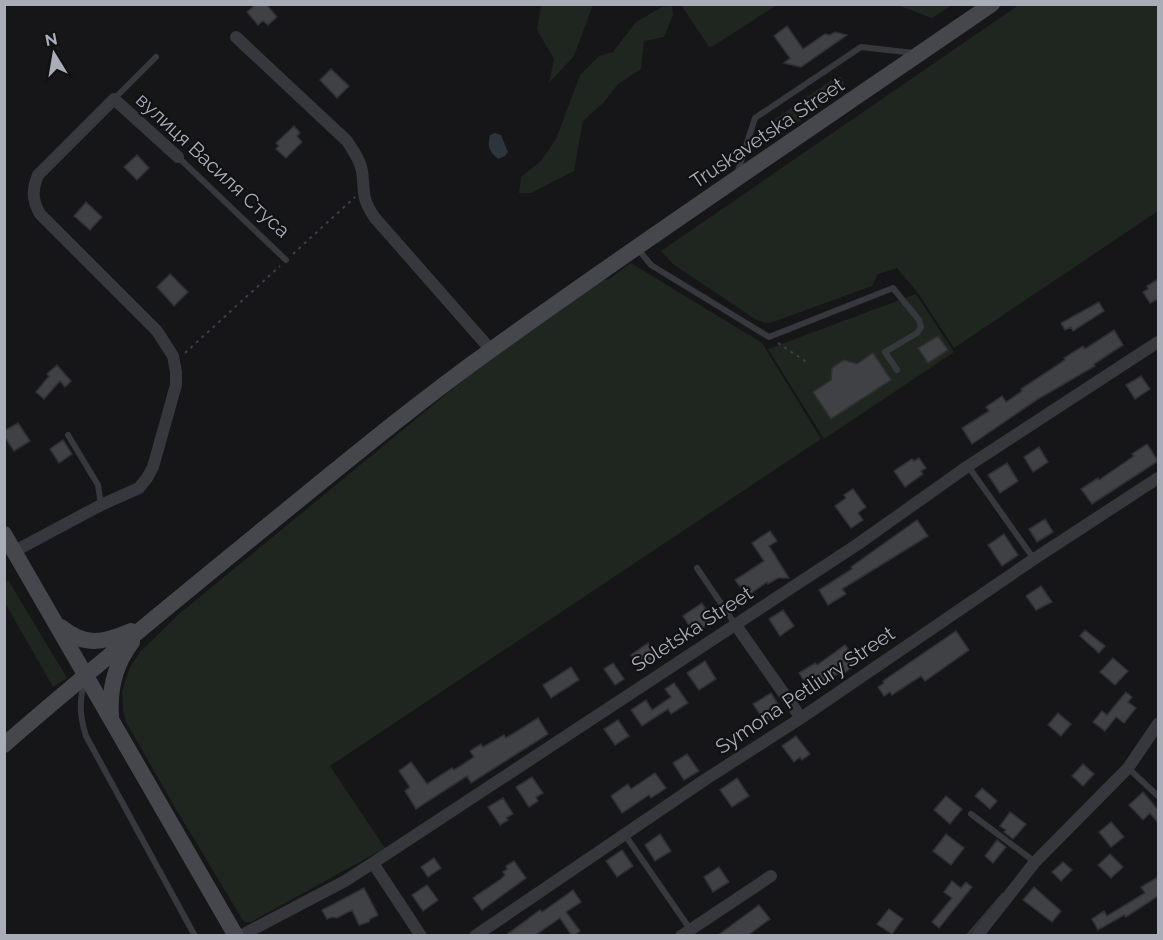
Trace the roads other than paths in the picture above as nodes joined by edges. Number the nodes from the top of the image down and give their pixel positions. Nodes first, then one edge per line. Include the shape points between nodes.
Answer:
1 (992, 4) edge
2 (236, 37) dead end
3 (921, 54) junction
4 (156, 57) dead end
5 (114, 99) junction
6 (178, 157) joint
7 (735, 180) junction
8 (637, 248) junction
9 (286, 260) road end
10 (1158, 342) edge
11 (491, 350) junction
12 (897, 370) dead end
13 (68, 435) dead end
14 (968, 466) junction
15 (1158, 478) edge
16 (101, 505) junction
17 (4, 534) edge
18 (14, 552) junction
19 (1034, 559) junction
20 (697, 568) dead end
21 (56, 623) junction
22 (735, 624) junction
23 (146, 625) junction
24 (86, 674) junction
25 (112, 718) junction
26 (801, 718) junction
27 (1158, 724) edge
28 (4, 745) edge
29 (1128, 768) junction
30 (1158, 796) edge
31 (971, 814) dead end
32 (625, 835) junction
33 (1035, 862) junction
34 (373, 863) junction
35 (771, 876) dead end
36 (685, 932) edge
37 (195, 936) edge
38 (238, 936) edge
39 (421, 936) edge
40 (475, 936) edge
41 (977, 936) edge

1 - 3 main road, Truskavetska Street
2 - 11 street via 347,141 362,170 363,193 375,218
3 - 7 main road, Truskavetska Street
3 - 7 lane via 861,47 755,118
4 - 5 lane
5 - 6 street, вулиця Василя Стуса
5 - 16 street via 38,175 33,186 40,214 157,331 175,363 174,395 153,467 139,488
6 - 9 lane, вулиця Василя Стуса
7 - 8 main road, Truskavetska Street
8 - 11 main road, Truskavetska Street
8 - 12 lane via 651,265 769,337 893,288 921,327 885,352
10 - 14 street, Soletska Street
11 - 23 main road, Truskavetska Street
13 - 16 lane via 98,485
14 - 19 lane
14 - 22 street, Soletska Street
15 - 19 street, Symona Petliury Street
16 - 18 street
17 - 18 main road
18 - 21 main road
19 - 26 street, Symona Petliury Street
20 - 22 lane
21 - 23 main road via 77,639 87,641 118,637
21 - 24 main road
22 - 26 street
22 - 34 street, Soletska Street
23 - 24 main road
23 - 25 main road via 125,650 114,675
24 - 25 main road
24 - 28 main road
24 - 37 lane via 80,700 86,736
25 - 38 main road
26 - 32 street, Symona Petliury Street
27 - 29 street
29 - 30 lane
29 - 33 street
31 - 33 lane
32 - 36 lane
32 - 40 street, Symona Petliury Street
33 - 41 street
34 - 38 street, Soletska Street
34 - 39 street
35 - 36 street

